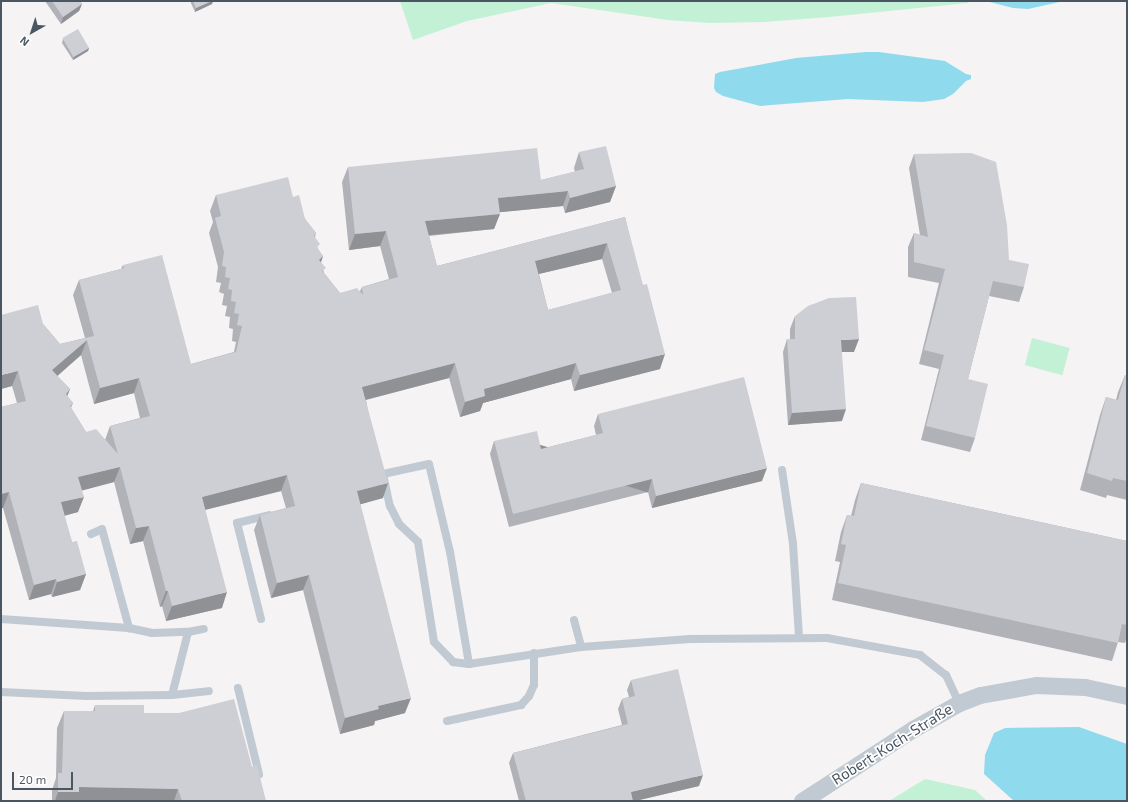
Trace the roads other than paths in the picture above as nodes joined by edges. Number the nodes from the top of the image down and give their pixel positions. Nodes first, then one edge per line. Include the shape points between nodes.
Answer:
1 (782, 470) dead end
2 (274, 513) edge
3 (91, 534) dead end
4 (1, 619) edge
5 (261, 619) dead end
6 (574, 620) dead end
7 (129, 628) junction
8 (204, 628) dead end
9 (188, 632) junction
10 (799, 638) junction
11 (581, 647) junction
12 (534, 653) junction
13 (469, 664) junction
14 (238, 688) dead end
15 (209, 691) dead end
16 (1, 692) edge
17 (172, 695) junction
18 (1127, 696) edge
19 (959, 703) junction
20 (447, 721) dead end
21 (262, 786) edge
22 (802, 801) edge

1 - 10 lane via 792,538
2 - 5 lane via 237,524
3 - 7 lane via 102,529
4 - 7 lane
6 - 11 lane
7 - 9 lane via 152,633
8 - 9 lane
9 - 17 lane
10 - 11 lane via 690,639
10 - 19 lane via 827,638 920,654 946,675
11 - 12 lane
12 - 13 lane
12 - 20 lane via 534,685 521,705
13 - 13 lane via 450,552 430,464 382,474 390,506 399,524 418,542 434,642 453,662
14 - 21 lane
15 - 17 lane
16 - 17 lane via 87,696
18 - 19 street, Robert-Koch-Straße via 1085,687 1036,685 986,694
19 - 22 street, Robert-Koch-Straße via 913,729

